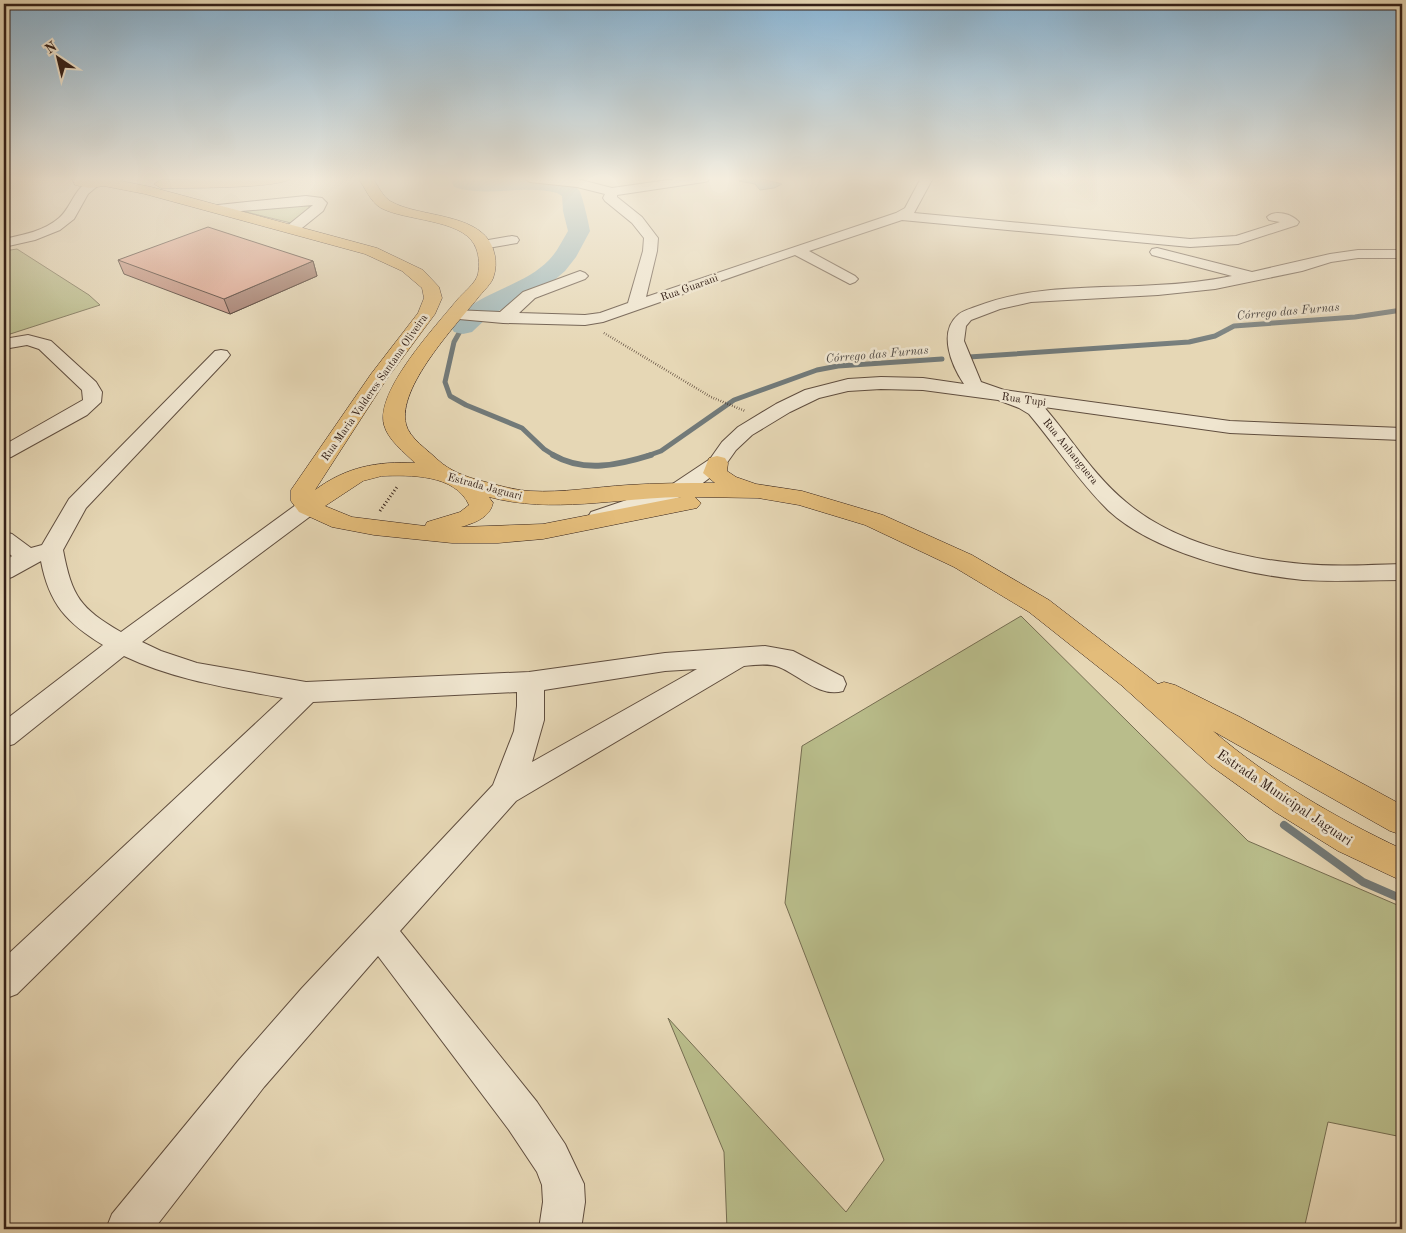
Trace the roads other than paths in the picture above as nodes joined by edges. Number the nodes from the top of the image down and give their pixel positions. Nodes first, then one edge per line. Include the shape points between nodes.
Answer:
1 (35, 236) edge
2 (315, 236) edge
3 (473, 236) edge
4 (649, 236) edge
5 (841, 236) edge
6 (1093, 236) edge
7 (1105, 236) edge
8 (1251, 236) edge
9 (512, 240) dead end
10 (4, 244) edge
11 (482, 245) junction
12 (796, 250) junction
13 (1402, 254) edge
14 (580, 276) dead end
15 (1250, 276) junction
16 (850, 279) dead end
17 (635, 307) junction
18 (460, 316) junction
19 (504, 318) junction
20 (4, 344) edge
21 (221, 355) dead end
22 (394, 358) junction
23 (420, 359) junction
24 (996, 395) junction
25 (1402, 434) edge
26 (4, 453) edge
27 (723, 455) junction
28 (437, 472) junction
29 (463, 483) junction
30 (679, 490) junction
31 (628, 492) junction
32 (764, 492) junction
33 (308, 507) junction
34 (566, 528) junction
35 (407, 532) junction
36 (4, 539) edge
37 (51, 550) junction
38 (28, 557) junction
39 (4, 572) edge
40 (1402, 572) edge
41 (122, 644) junction
42 (739, 656) junction
43 (1131, 677) junction
44 (529, 682) junction
45 (833, 684) dead end
46 (306, 692) junction
47 (4, 736) edge
48 (505, 792) junction
49 (1402, 821) edge
50 (1402, 866) edge
51 (378, 930) junction
52 (4, 982) edge
53 (127, 1229) edge
54 (560, 1229) edge

1 - 10 street
2 - 22 main road, Rua Maria Valderes Santana Oliveira via 371,251 404,266 430,284 432,302
3 - 11 main road
4 - 17 street via 650,251
5 - 12 street, Rua Guarani
6 - 15 street
7 - 8 street via 1190,243 1238,240
9 - 11 street
11 - 18 main road, Estrada Jaguari via 486,252 486,276
12 - 16 street
12 - 17 street, Rua Guarani
13 - 15 street, Rua Anhanguera via 1330,258
14 - 19 street via 529,295
15 - 24 street, Rua Anhanguera via 1215,284 1158,290 1031,297 976,311 958,325 955,341 974,386
17 - 19 street, Rua Guarani via 585,320
18 - 19 street, Rua Guarani
18 - 23 main road, Estrada Jaguari
20 - 26 street via 28,340 45,345 93,392 92,402 80,411
21 - 37 street via 77,504
22 - 23 main road
22 - 33 main road, Rua Maria Valderes Santana Oliveira via 303,490 303,501
23 - 28 main road, Estrada Jaguari via 396,400 395,425 407,445
24 - 25 street, Rua Tupi via 1230,427
24 - 27 street, Rua Tupi via 923,384 848,385 812,394 783,408 745,431
24 - 40 street, Rua Anhanguera via 1036,410 1118,507 1161,534 1220,555 1272,568
27 - 30 street, Rua Tupi
27 - 31 street via 675,477
27 - 32 main road via 715,473 728,482
28 - 29 main road, Estrada Jaguari
28 - 33 main road via 377,469 355,474
29 - 31 main road, Estrada Jaguari via 529,498
29 - 35 main road via 481,503 476,513 455,522
30 - 31 main road, Estrada Jaguari
30 - 32 main road, Estrada Jaguari
30 - 34 street
32 - 34 main road
32 - 43 main road, Estrada Municipal Jaguari via 802,498 874,520 963,562 1039,606
33 - 35 main road via 335,519
33 - 41 street
34 - 35 main road via 461,536
36 - 38 street
37 - 38 street
37 - 41 street via 62,592 73,610 88,624
38 - 39 street
41 - 46 street via 196,672
41 - 47 street
42 - 44 street via 665,662
42 - 45 street via 777,655
42 - 48 street
43 - 49 main road, Estrada Municipal Jaguari via 1229,725
43 - 50 main road, Estrada Municipal Jaguari via 1230,763 1350,842
44 - 46 street
44 - 48 street via 532,709 523,745
46 - 52 street
48 - 51 street
51 - 53 street via 251,1074
51 - 54 street via 523,1116 551,1158 563,1184

